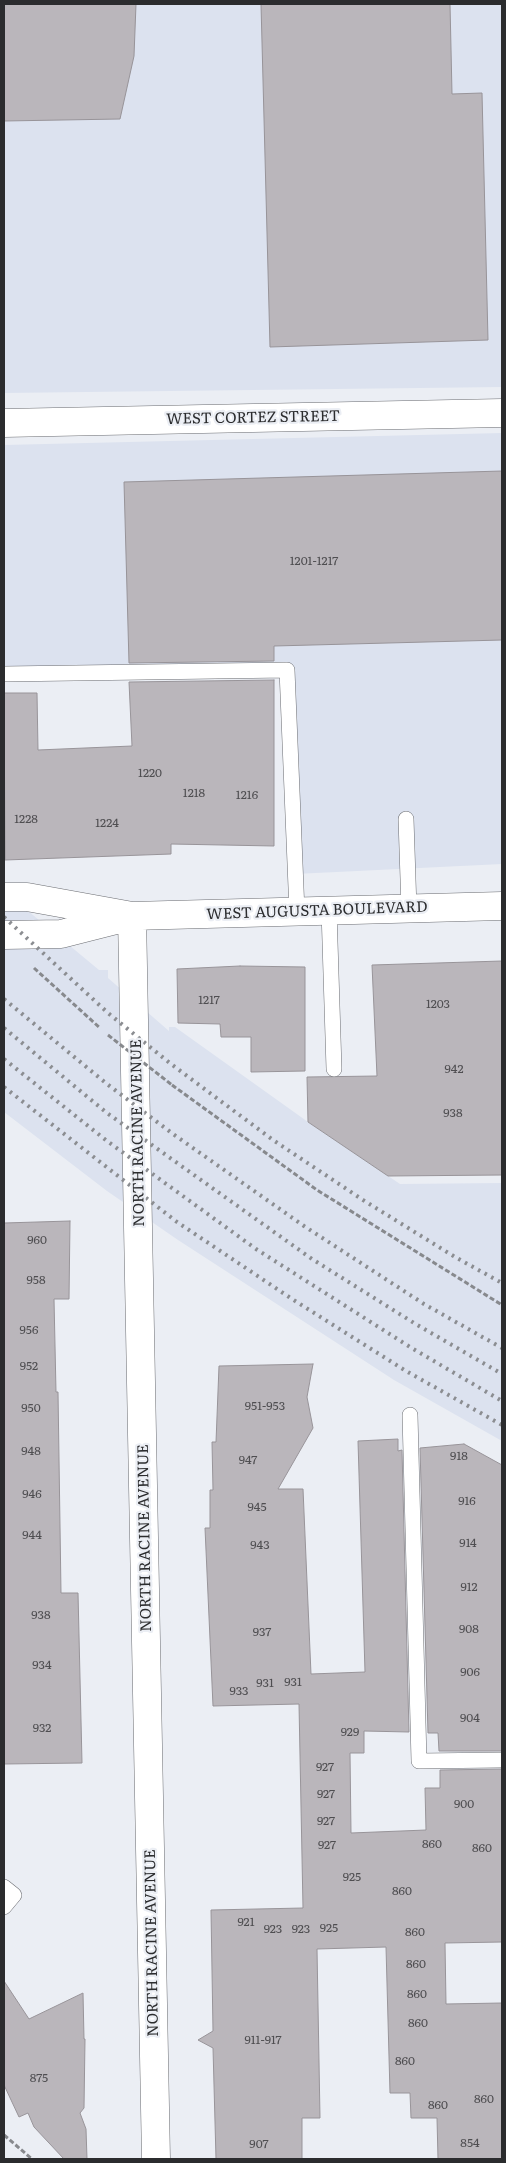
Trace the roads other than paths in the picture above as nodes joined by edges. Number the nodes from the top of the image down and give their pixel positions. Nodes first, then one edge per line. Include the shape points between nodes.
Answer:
1 (502, 413) edge
2 (4, 423) edge
3 (4, 674) edge
4 (406, 819) dead end
5 (4, 897) edge
6 (502, 906) edge
7 (409, 908) junction
8 (329, 910) junction
9 (297, 912) junction
10 (132, 916) junction
11 (4, 935) edge
12 (334, 1069) dead end
13 (410, 1415) dead end
14 (502, 1760) edge
15 (4, 1887) edge
16 (4, 1907) edge
17 (156, 2159) edge

1 - 2 street, WEST CORTEZ STREET
3 - 9 lane via 287,670
4 - 7 lane
5 - 10 street, WEST AUGUSTA BOULEVARD via 27,897
6 - 7 street, WEST AUGUSTA BOULEVARD
7 - 8 street, WEST AUGUSTA BOULEVARD
8 - 9 street, WEST AUGUSTA BOULEVARD
8 - 12 lane
9 - 10 street, WEST AUGUSTA BOULEVARD
10 - 11 street, WEST AUGUSTA BOULEVARD via 61,934
10 - 17 street, NORTH RACINE AVENUE
13 - 14 lane via 419,1761
15 - 16 lane via 14,1895

